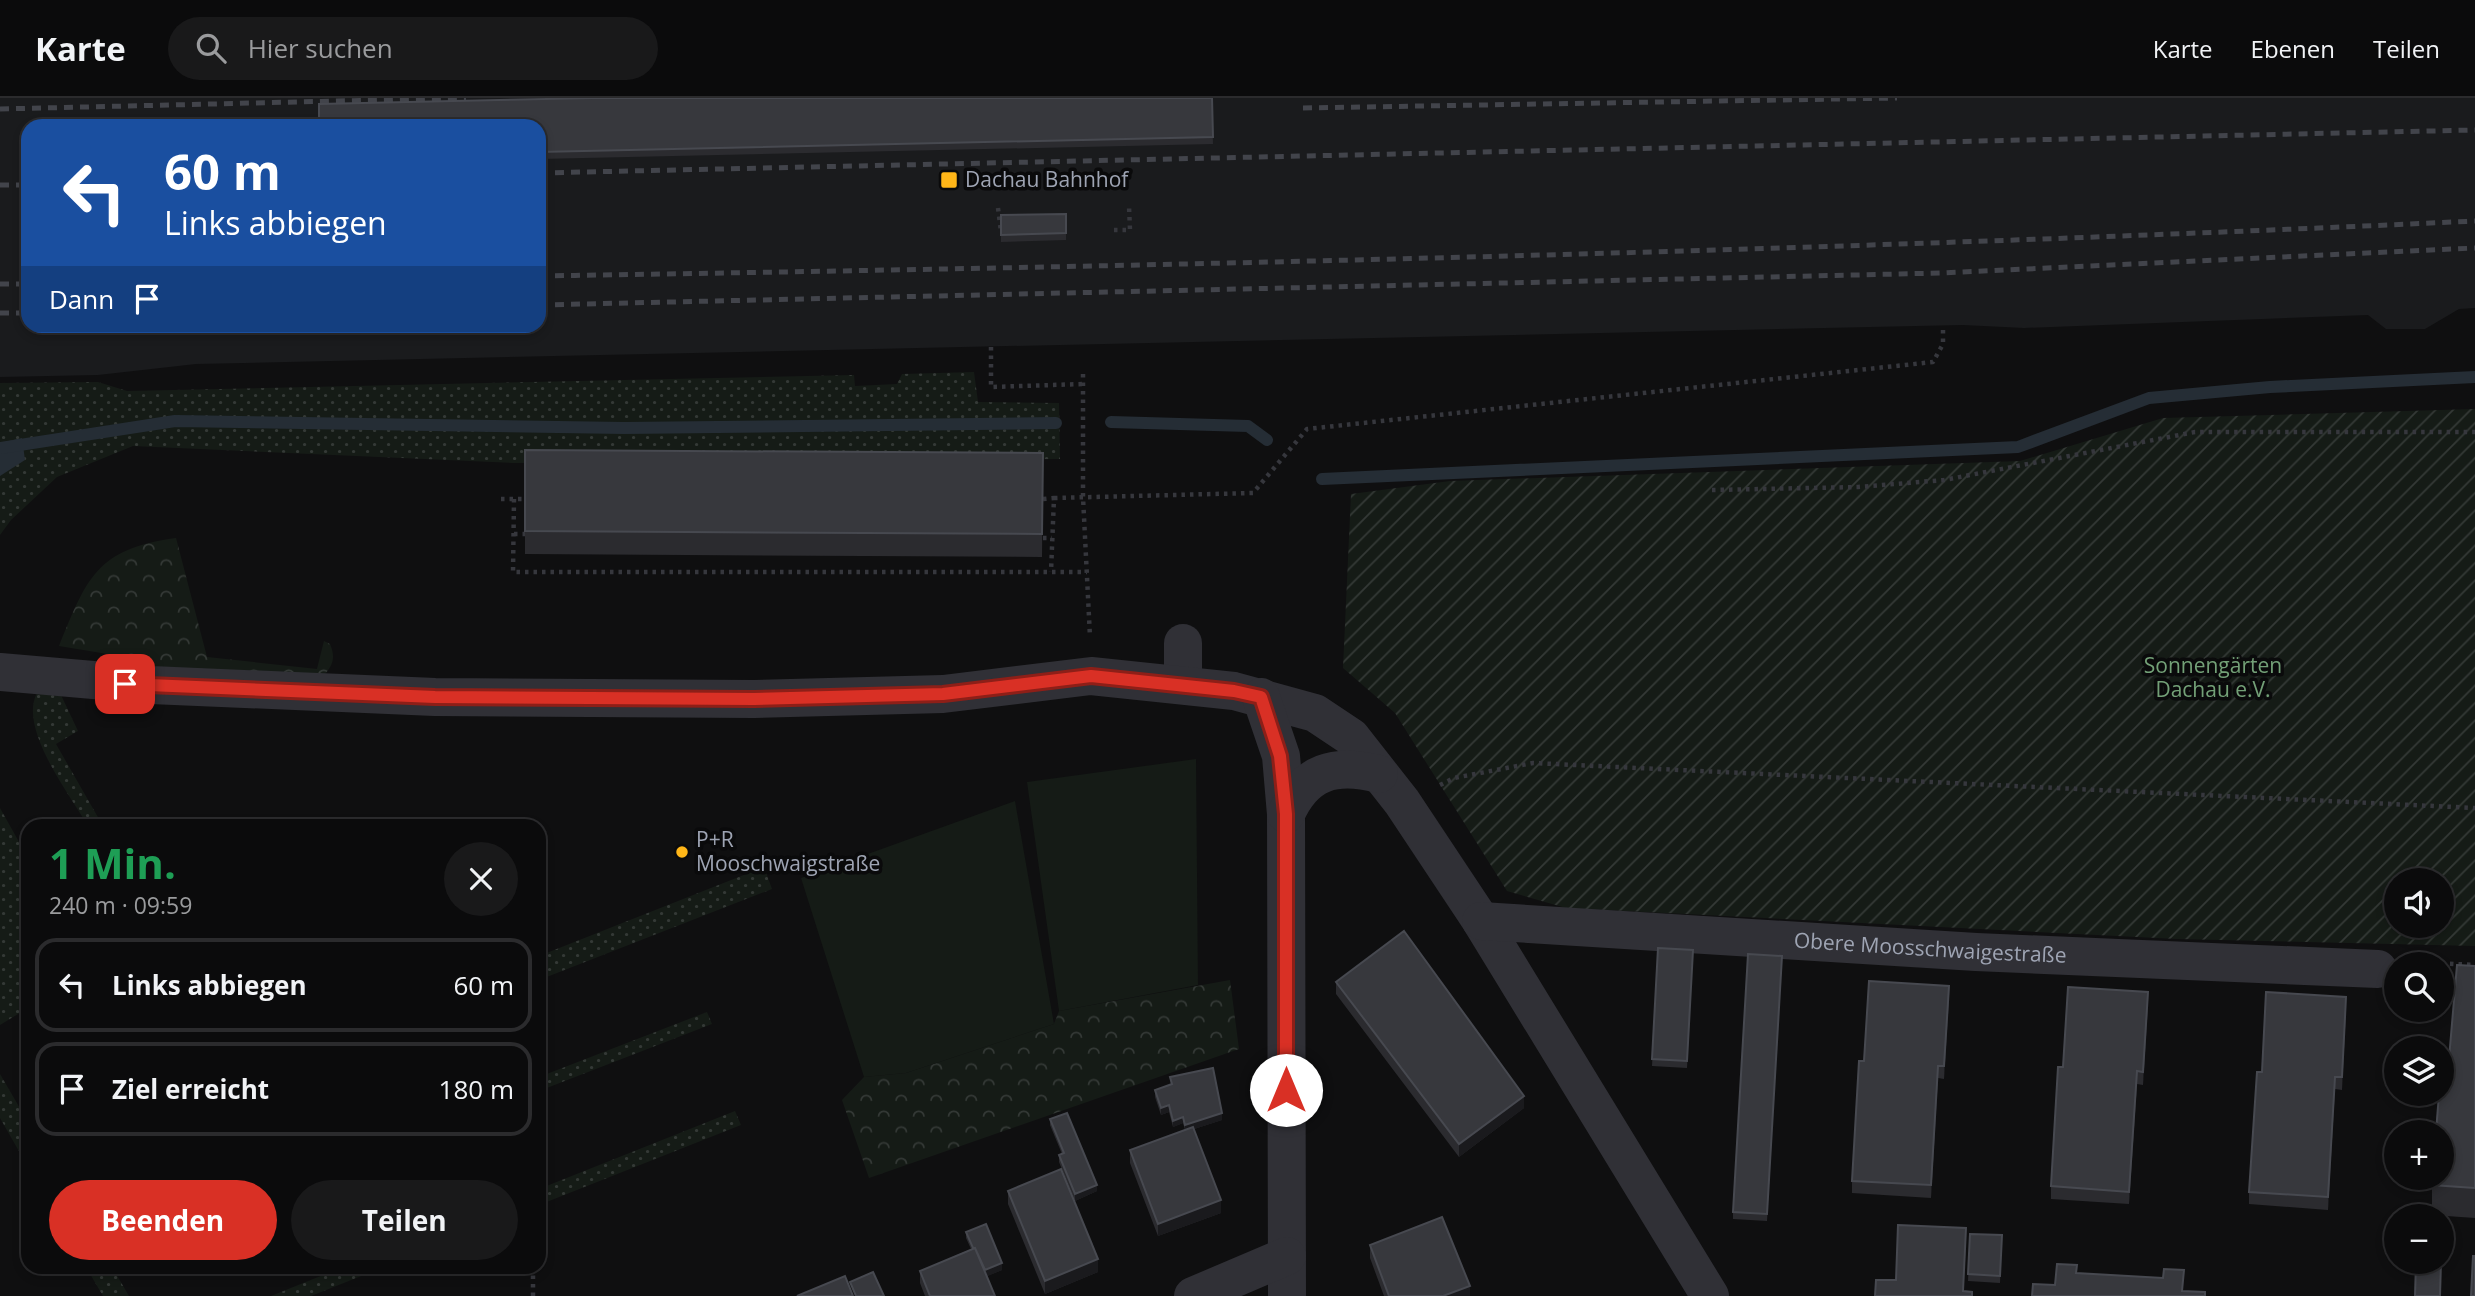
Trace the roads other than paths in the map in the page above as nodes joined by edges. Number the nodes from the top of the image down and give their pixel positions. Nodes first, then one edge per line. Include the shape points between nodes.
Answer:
1 (1183, 643) dead end
2 (0, 672) edge
3 (1183, 685) junction
4 (1261, 697) junction
5 (1379, 774) junction
6 (1286, 814) junction
7 (1481, 921) junction
8 (2384, 967) edge
9 (1287, 1255) junction
10 (1193, 1296) edge
11 (1287, 1296) edge
12 (1710, 1296) edge

1 - 3 street
2 - 3 street via 152,685 435,697 727,699 943,694 1091,676
3 - 4 street
4 - 5 street via 1315,713 1351,737
4 - 6 street via 1280,756
5 - 6 street via 1357,768 1332,770 1311,779 1297,791
5 - 7 street
6 - 9 street
7 - 8 street, Obere Moosschwaigestraße via 1976,952
7 - 12 street
9 - 10 street
9 - 11 street

